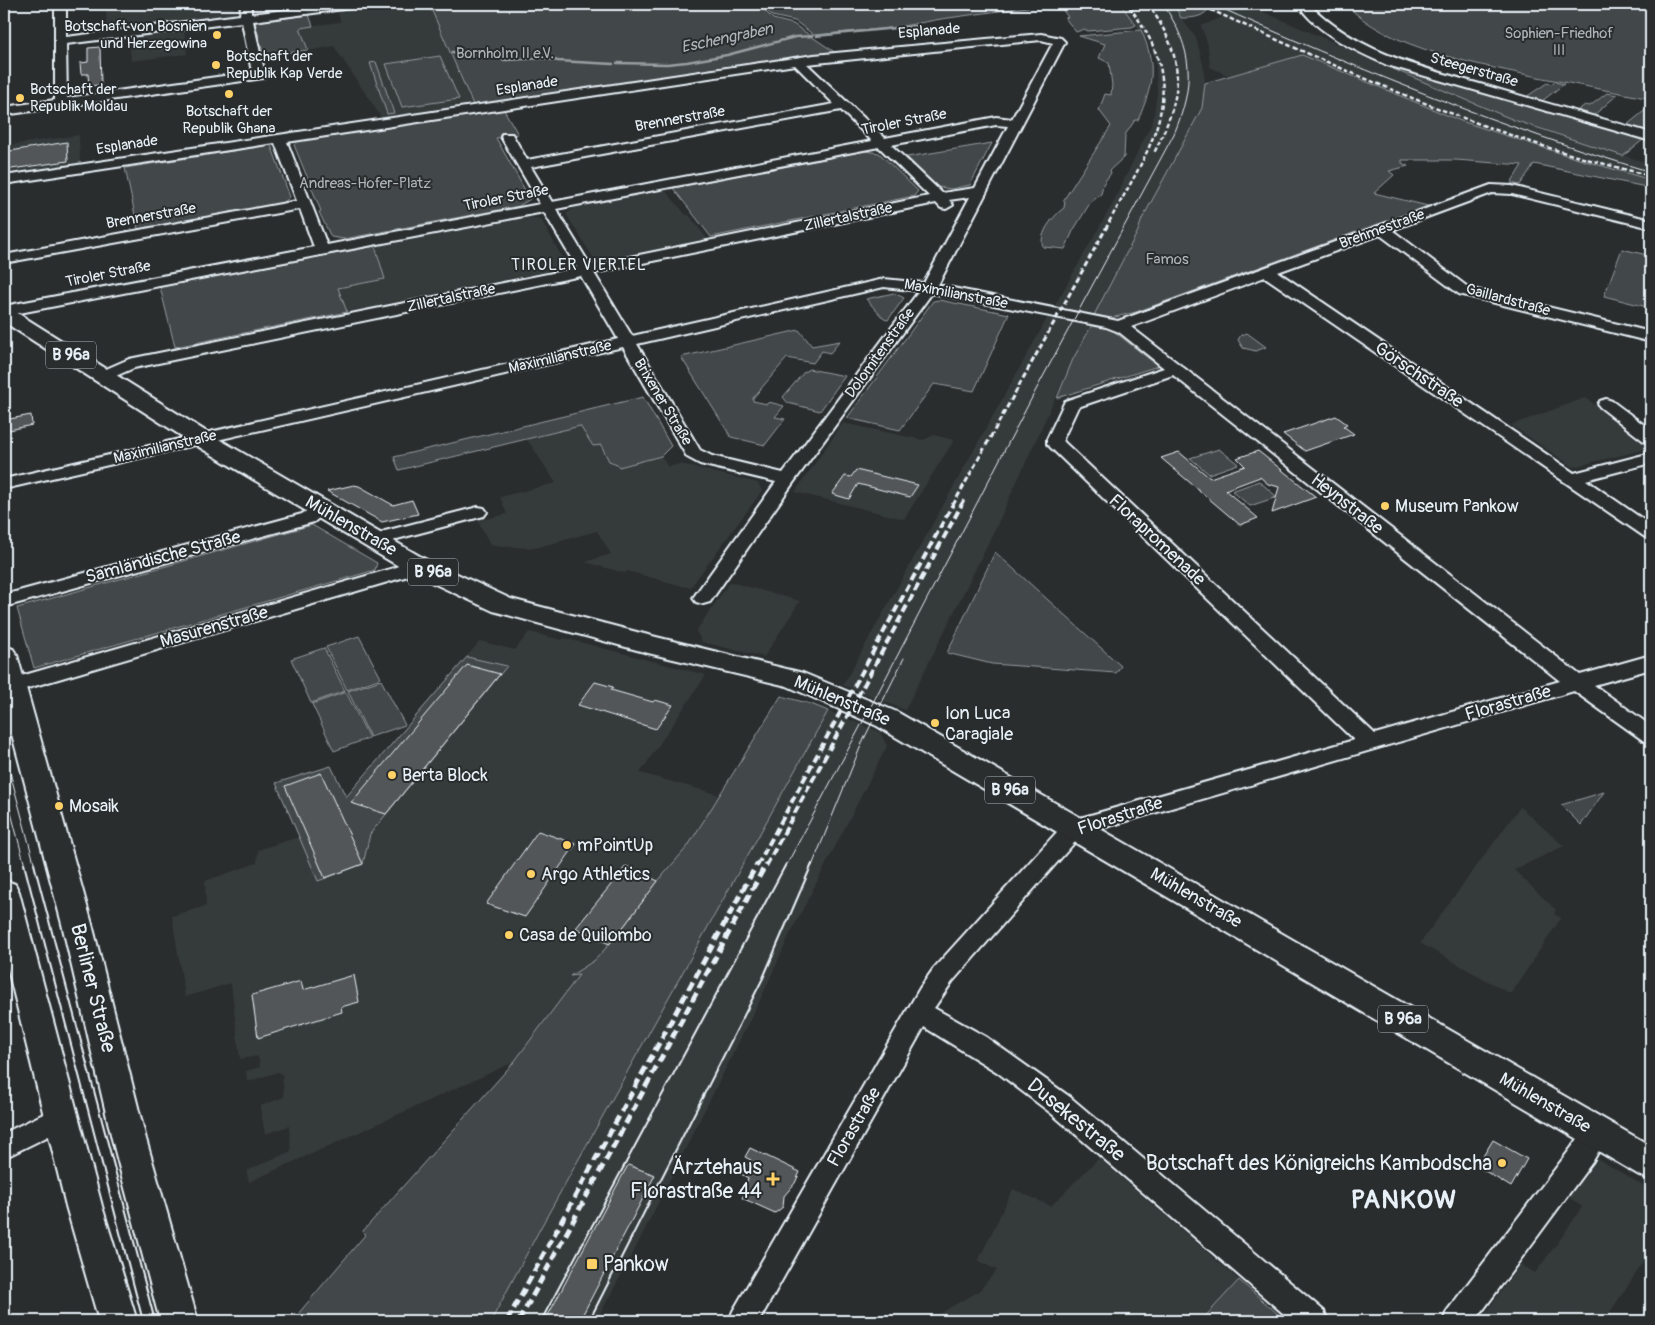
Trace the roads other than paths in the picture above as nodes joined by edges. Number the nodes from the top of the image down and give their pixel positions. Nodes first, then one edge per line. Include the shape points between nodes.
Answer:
1 (60, 4) edge
2 (246, 4) edge
3 (359, 4) edge
4 (1303, 4) edge
5 (347, 5) edge
6 (246, 18) junction
7 (1057, 40) joint
8 (61, 41) junction
9 (798, 62) junction
10 (61, 102) junction
11 (842, 106) junction
12 (4, 110) edge
13 (1015, 123) junction
14 (507, 137) dead end
15 (1651, 137) edge
16 (280, 139) junction
17 (880, 143) junction
18 (524, 164) junction
19 (4, 180) edge
20 (978, 192) junction
21 (938, 198) junction
22 (305, 204) junction
23 (548, 206) junction
24 (964, 220) junction
25 (1651, 224) edge
26 (1381, 229) junction
27 (322, 250) junction
28 (4, 259) edge
29 (585, 270) junction
30 (1266, 272) junction
31 (928, 288) junction
32 (4, 312) edge
33 (1118, 326) junction
34 (1651, 337) edge
35 (627, 342) junction
36 (1176, 369) junction
37 (103, 376) junction
38 (1606, 404) dead end
39 (1651, 438) edge
40 (202, 439) junction
41 (1649, 459) edge
42 (787, 479) junction
43 (1571, 479) junction
44 (4, 484) edge
45 (321, 510) junction
46 (478, 512) dead end
47 (1651, 533) edge
48 (378, 542) junction
49 (414, 564) junction
50 (703, 598) dead end
51 (4, 601) edge
52 (4, 655) edge
53 (1651, 662) edge
54 (1576, 683) junction
55 (11, 686) junction
56 (13, 728) edge
57 (1651, 736) edge
58 (1370, 742) junction
59 (1074, 828) junction
60 (4, 892) edge
61 (918, 1012) junction
62 (62, 1117) junction
63 (1596, 1132) junction
64 (4, 1146) edge
65 (1651, 1164) edge
66 (118, 1321) edge
67 (179, 1321) edge
68 (743, 1321) edge
69 (1314, 1321) edge
70 (1457, 1321) edge

1 - 8 street
2 - 6 street
3 - 5 street
4 - 15 street, Steegerstraße via 1333,31 1391,62
5 - 6 street
6 - 8 street
6 - 10 street via 258,75
7 - 9 street, Esplanade via 1040,36
7 - 13 street, Dolomitenstraße via 1059,42
8 - 10 street
9 - 11 street
9 - 16 street, Esplanade
10 - 12 street
11 - 17 street
11 - 18 street, Brennerstraße
13 - 17 street, Tiroler Straße via 996,121
13 - 20 street, Dolomitenstraße
14 - 18 street, Brixener Straße
16 - 19 street, Esplanade
16 - 22 street
17 - 21 street
17 - 23 street, Tiroler Straße
18 - 23 street, Brixener Straße
20 - 21 street, Zillertalstraße
20 - 24 street, Dolomitenstraße
21 - 24 street
21 - 29 street, Zillertalstraße
22 - 27 street
22 - 28 street, Brennerstraße
23 - 27 street, Tiroler Straße
23 - 29 street, Brixener Straße
24 - 31 street, Dolomitenstraße
25 - 26 street, Brehmestraße via 1497,188
26 - 30 street, Brehmestraße
26 - 34 street, Gaillardstraße via 1464,291
27 - 32 street, Tiroler Straße
29 - 35 street, Brixener Straße
29 - 37 street, Zillertalstraße via 129,364
30 - 33 street, Brehmestraße
30 - 43 street, Görschstraße
31 - 33 street, Maximilianstraße
31 - 35 street, Maximilianstraße via 884,284
31 - 42 street, Dolomitenstraße
32 - 37 main road, Mühlenstraße / B 96a
33 - 36 street, Heynstraße
35 - 40 street, Maximilianstraße
35 - 42 street, Brixener Straße via 693,453 706,460
36 - 54 street, Heynstraße
36 - 58 street, Florapromenade via 1071,404 1056,444
37 - 40 main road, Mühlenstraße / B 96a
38 - 39 street
40 - 44 street, Maximilianstraße
40 - 45 main road, Mühlenstraße / B 96a
41 - 43 street
42 - 50 street, Dolomitenstraße
43 - 47 street, Görschstraße
45 - 48 main road, Mühlenstraße / B 96a
45 - 51 street, Samländische Straße via 308,518
46 - 48 street via 391,535
48 - 49 main road, Mühlenstraße / B 96a
49 - 55 street, Masurenstraße via 400,572
49 - 59 main road, Mühlenstraße / B 96a via 516,610 794,679 887,719
52 - 55 main road, Berliner Straße
53 - 54 street, Florastraße
54 - 57 street, Heynstraße
54 - 58 street, Florastraße
55 - 56 main road, Berliner Straße
56 - 67 main road, Berliner Straße via 77,924 129,1139
58 - 59 street, Florastraße
59 - 61 street, Florastraße via 943,975
59 - 63 main road, Mühlenstraße / B 96a
60 - 62 main road
61 - 68 street, Florastraße
61 - 69 street, Dusekestraße via 957,1033 1046,1095
62 - 64 street
62 - 66 main road
63 - 65 main road, Mühlenstraße / B 96a
63 - 70 street

